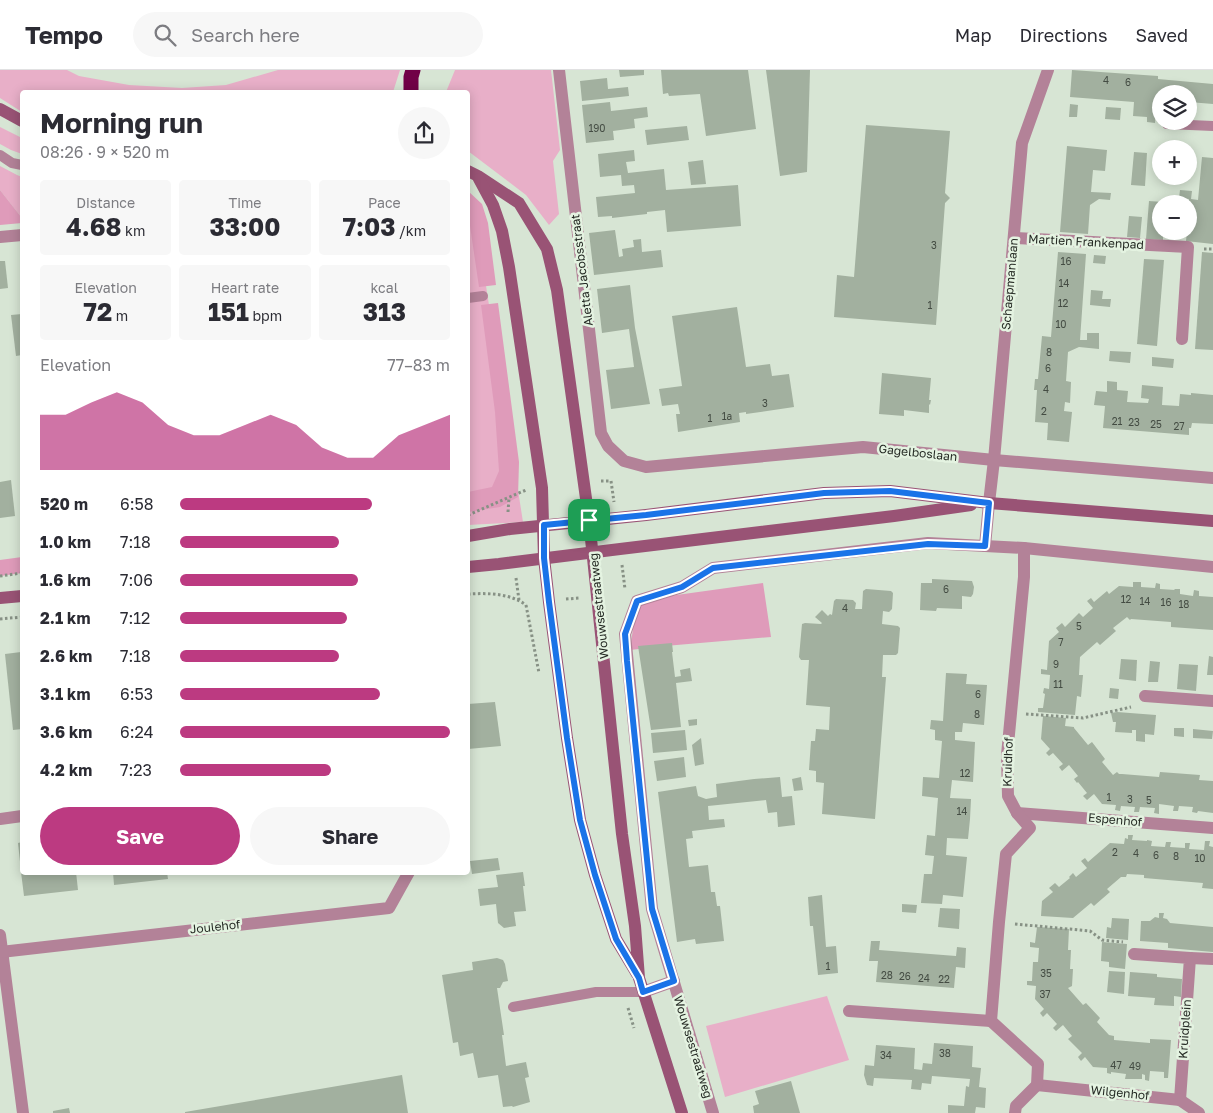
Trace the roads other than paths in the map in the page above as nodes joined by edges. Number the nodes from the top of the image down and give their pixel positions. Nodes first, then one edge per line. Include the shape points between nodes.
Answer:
1 (413, 70) edge
2 (559, 70) edge
3 (1048, 70) edge
4 (411, 90) edge
5 (0, 109) edge
6 (20, 120) edge
7 (1197, 125) edge
8 (1213, 126) edge
9 (0, 155) edge
10 (20, 165) edge
11 (473, 174) edge
12 (20, 235) edge
13 (0, 237) edge
14 (1014, 238) junction
15 (483, 296) dead end
16 (470, 298) edge
17 (1182, 339) dead end
18 (994, 460) junction
19 (624, 461) joint
20 (1213, 478) edge
21 (989, 503) junction
22 (589, 520) junction
23 (1213, 521) edge
24 (544, 525) junction
25 (470, 536) edge
26 (985, 546) junction
27 (1024, 548) junction
28 (593, 552) junction
29 (544, 558) junction
30 (470, 567) edge
31 (1213, 567) edge
32 (20, 596) edge
33 (0, 598) edge
34 (1145, 696) road end
35 (1213, 701) edge
36 (1018, 813) junction
37 (20, 816) edge
38 (0, 819) edge
39 (1213, 828) edge
40 (407, 875) edge
41 (0, 935) edge
42 (2, 952) junction
43 (1134, 954) road end
44 (1190, 958) junction
45 (1213, 959) edge
46 (639, 978) junction
47 (674, 981) junction
48 (643, 992) junction
49 (514, 1007) dead end
50 (849, 1010) dead end
51 (991, 1021) junction
52 (1038, 1085) junction
53 (1180, 1100) junction
54 (23, 1113) edge
55 (682, 1113) edge
56 (713, 1113) edge
57 (1015, 1113) edge
58 (1199, 1113) edge

1 - 4 highway
2 - 19 street, Aletta Jacobsstraat via 601,433 608,446
3 - 14 street, Schaepmanlaan via 1022,143
5 - 6 main road
7 - 8 lane
9 - 10 lane
11 - 22 main road, Wouwsestraatweg via 519,203 546,249 556,290
11 - 24 main road, Wouwsestraatweg via 493,205 502,231 542,488
12 - 13 street
14 - 17 street, Martien Frankenpad via 1188,247
14 - 18 street, Schaepmanlaan
15 - 16 lane
18 - 19 street, Gagelboslaan via 863,447 646,467
18 - 20 street, Gagelboslaan
18 - 21 street, Schaepmanlaan
21 - 22 main road via 890,491 824,493
21 - 23 main road
21 - 26 street
21 - 28 main road
22 - 24 main road
22 - 28 main road, Wouwsestraatweg
24 - 25 main road
24 - 29 main road, Wouwsestraatweg
26 - 27 street
26 - 47 street, Wouwsestraatweg via 928,544 713,568 682,587 637,601 625,634 627,661 652,909
27 - 31 street
27 - 36 street, Kruidhof via 1007,755 1008,796
28 - 29 main road
28 - 46 main road, Wouwsestraatweg
29 - 30 main road
29 - 46 main road, Wouwsestraatweg via 580,820 616,939
32 - 33 main road
34 - 35 street
36 - 39 street, Espenhof
36 - 51 street, Kruidhof via 1030,828 1006,854
37 - 38 street
40 - 42 street, Joulehof via 389,908
41 - 42 street
42 - 54 street
43 - 44 street
44 - 45 street
44 - 53 street, Kruidplein
46 - 48 main road, Wouwsestraatweg
47 - 48 street, Wouwsestraatweg
47 - 56 street, Wouwsestraatweg
48 - 49 lane via 596,992
48 - 55 main road, Wouwsestraatweg
50 - 51 street
51 - 52 street via 1038,1064
52 - 53 street, Wilgenhof
52 - 57 street via 1016,1106
53 - 58 street, Wilgenhof

